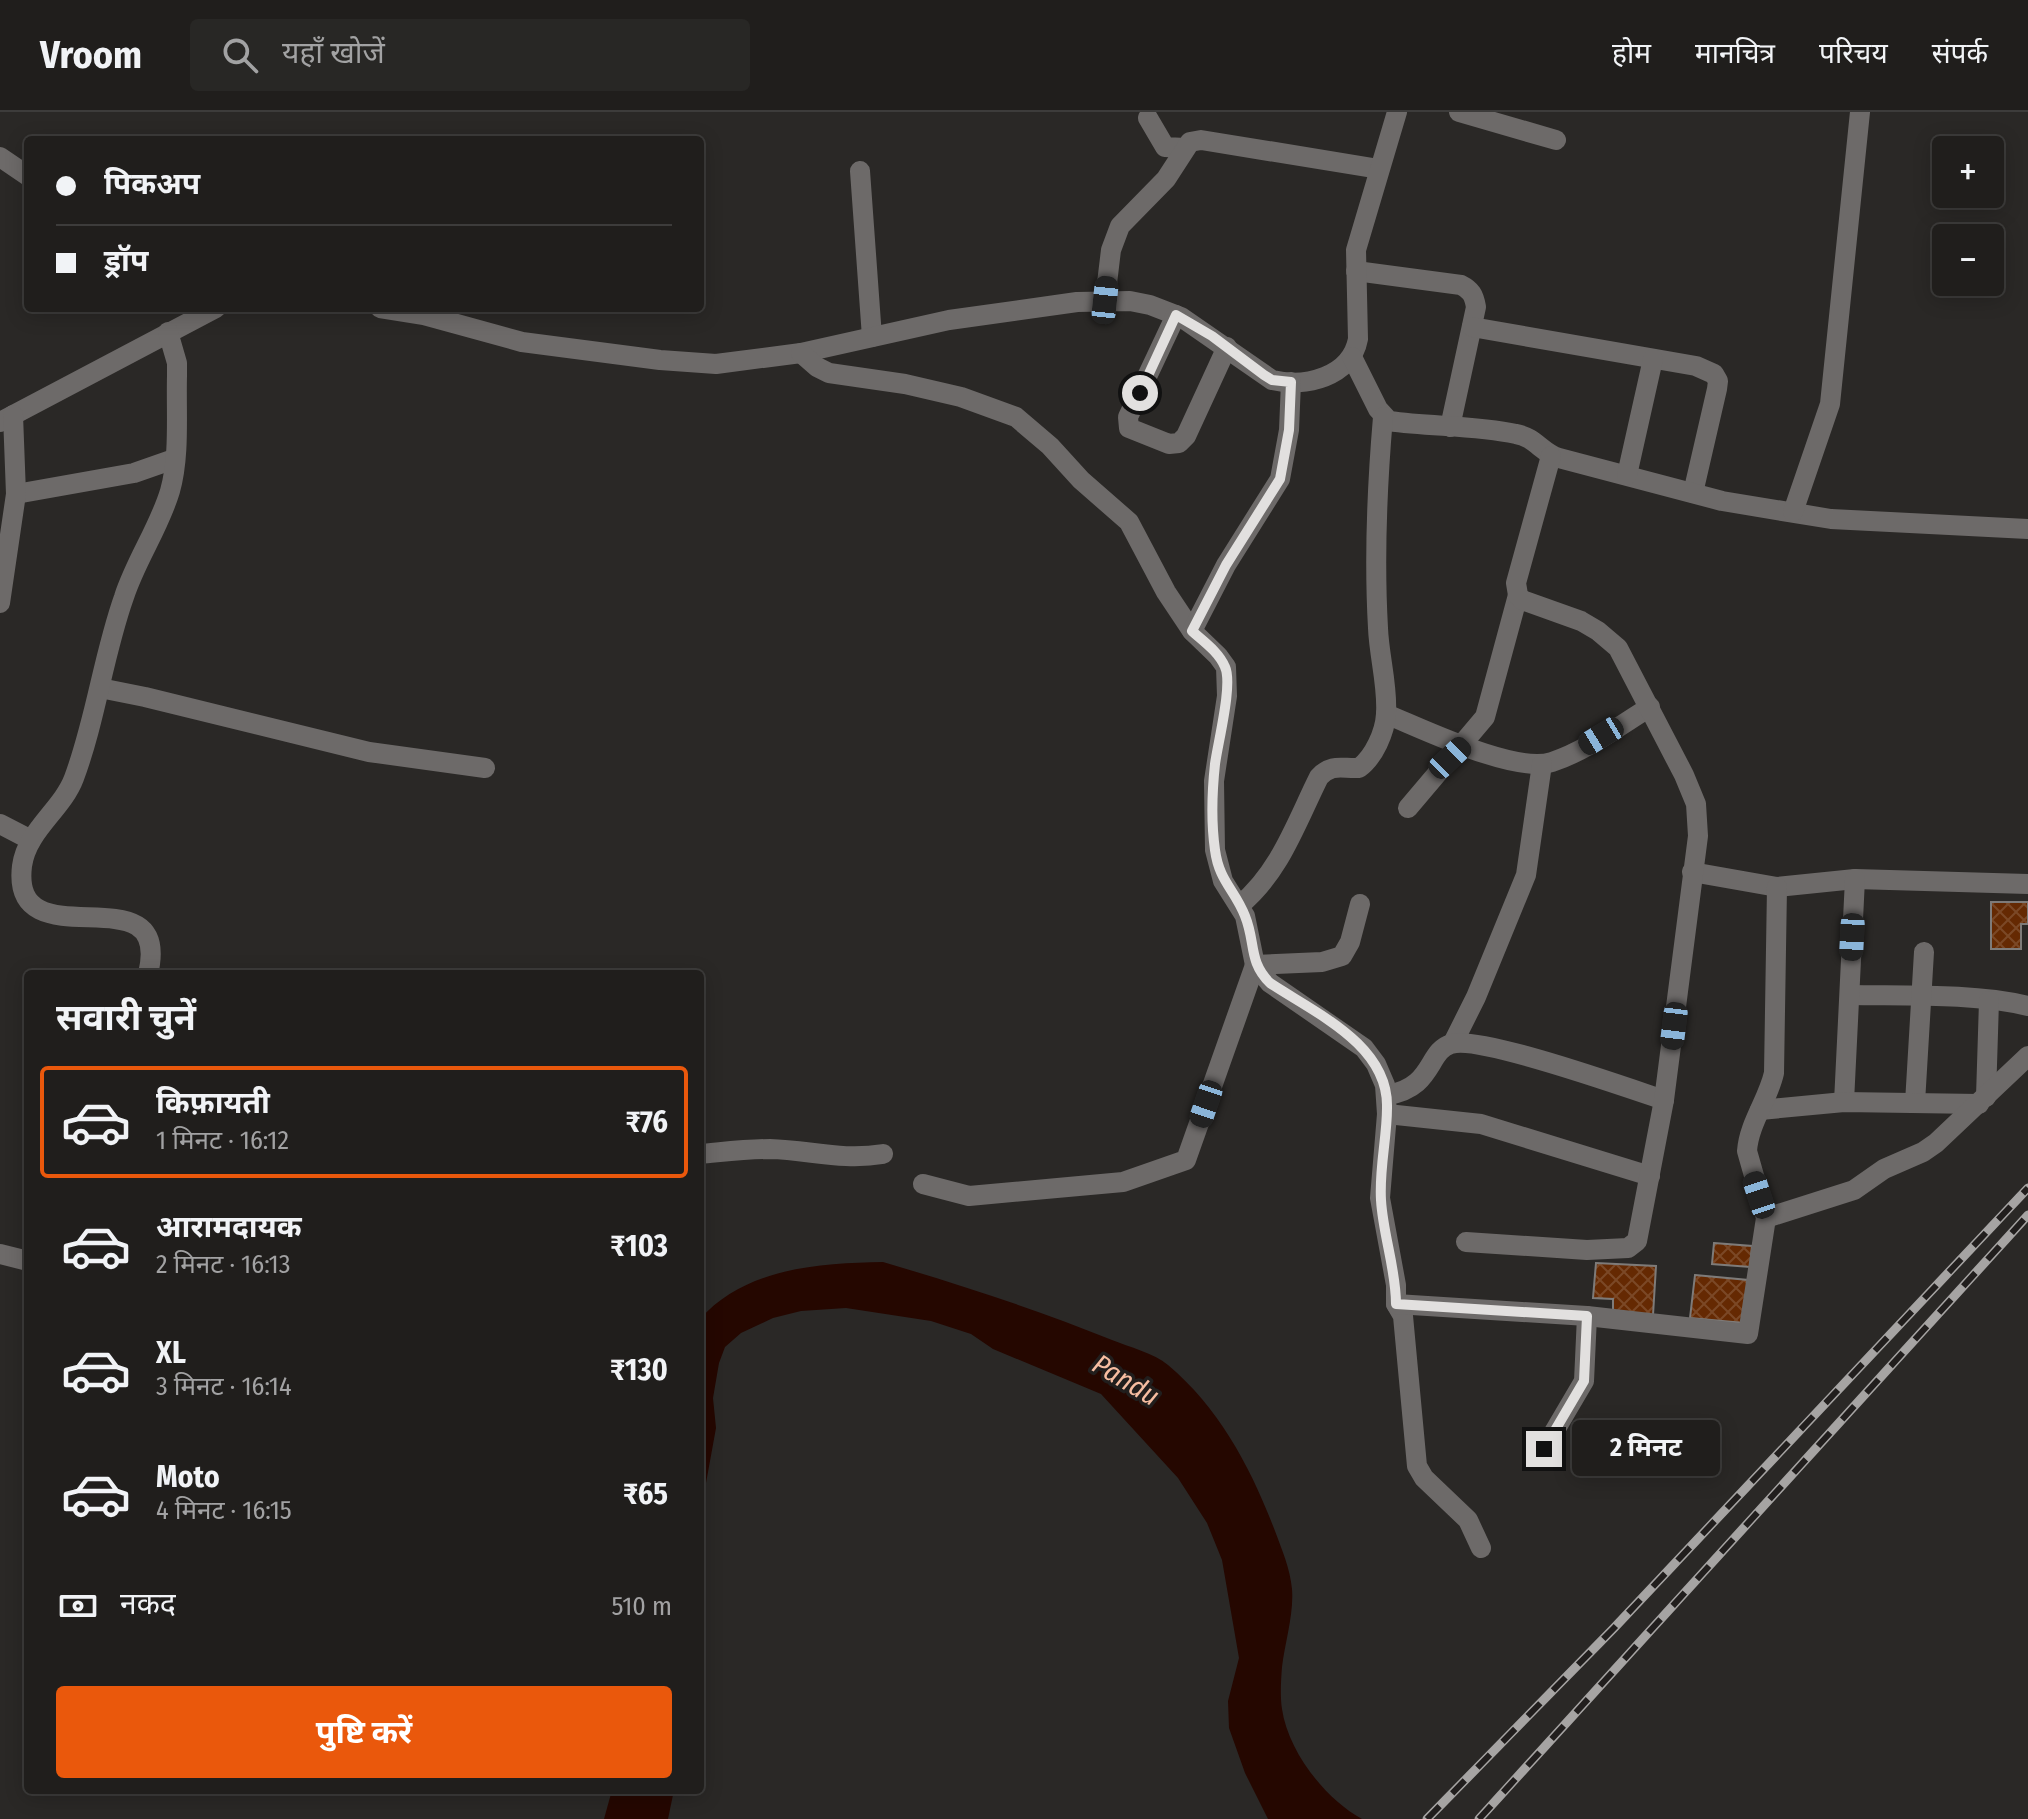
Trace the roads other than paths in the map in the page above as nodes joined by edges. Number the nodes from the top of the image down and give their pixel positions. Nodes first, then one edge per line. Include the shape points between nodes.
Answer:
1 (1397, 112) edge
2 (1459, 112) edge
3 (1860, 112) edge
4 (1148, 118) dead end
5 (1556, 140) dead end
6 (1185, 148) junction
7 (0, 157) edge
8 (1379, 169) junction
9 (860, 171) dead end
10 (24, 173) edge
11 (1356, 271) junction
12 (1105, 300) junction
13 (208, 312) edge
14 (401, 312) edge
15 (1176, 315) junction
16 (1472, 327) junction
17 (168, 332) junction
18 (872, 337) junction
19 (1227, 347) junction
20 (801, 353) junction
21 (1352, 357) junction
22 (1653, 359) junction
23 (1291, 382) junction
24 (1383, 417) junction
25 (6, 419) edge
26 (1450, 427) junction
27 (1551, 456) junction
28 (174, 459) junction
29 (1627, 475) junction
30 (1693, 493) junction
31 (16, 494) junction
32 (1793, 512) junction
33 (2028, 529) edge
34 (1518, 595) junction
35 (0, 603) edge
36 (1192, 631) junction
37 (100, 688) junction
38 (1650, 707) junction
39 (1386, 714) junction
40 (1463, 745) junction
41 (1542, 764) junction
42 (485, 768) dead end
43 (1408, 808) dead end
44 (0, 824) edge
45 (31, 840) junction
46 (1692, 872) junction
47 (1855, 879) junction
48 (2028, 884) edge
49 (1777, 887) junction
50 (1360, 904) dead end
51 (1240, 905) junction
52 (1924, 952) dead end
53 (1255, 965) junction
54 (148, 970) edge
55 (1850, 995) junction
56 (1922, 997) junction
57 (1989, 1001) junction
58 (2028, 1006) edge
59 (1453, 1043) junction
60 (2028, 1056) edge
61 (1664, 1100) junction
62 (1982, 1100) junction
63 (1844, 1102) junction
64 (1915, 1103) junction
65 (1387, 1104) junction
66 (1760, 1110) junction
67 (704, 1154) edge
68 (883, 1154) dead end
69 (1650, 1176) junction
70 (923, 1184) dead end
71 (1766, 1218) junction
72 (1466, 1242) dead end
73 (0, 1254) edge
74 (24, 1260) edge
75 (1396, 1304) junction
76 (1587, 1316) junction
77 (1544, 1449) dead end
78 (1481, 1548) dead end

1 - 8 street
2 - 5 street
3 - 32 street via 1830,404
4 - 6 street via 1165,147
6 - 8 street via 1201,140
6 - 12 street via 1166,179 1120,226 1111,250
7 - 10 street
8 - 11 street via 1359,236
9 - 18 street
11 - 16 street via 1461,285 1474,297
11 - 21 street via 1358,339
12 - 15 street via 1150,305
12 - 18 street via 962,318
13 - 17 street
14 - 20 street via 522,342 660,360 716,364
15 - 19 street
15 - 19 street via 1128,417 1129,428 1179,443
16 - 22 street
16 - 26 street
17 - 25 street
17 - 28 street via 177,363
18 - 20 street
19 - 23 street via 1272,380
20 - 36 street via 829,373 961,397 1029,426 1129,522
21 - 23 street via 1325,377
21 - 24 street
22 - 29 street
22 - 30 street via 1708,370 1718,381
23 - 36 street via 1280,479
24 - 26 street
24 - 39 street via 1377,626
25 - 31 street
26 - 27 street via 1515,433 1535,441
27 - 29 street
27 - 34 street via 1516,583
28 - 31 street via 134,473
28 - 37 street via 171,489 123,597
29 - 30 street
30 - 32 street
31 - 35 street
32 - 33 street via 1857,521
34 - 38 street via 1607,638 1618,648
34 - 40 street via 1488,710
36 - 51 street via 1218,656 1228,676 1214,781 1214,836 1223,881
37 - 42 street via 369,752
37 - 45 street via 69,791
38 - 41 street via 1576,751
38 - 46 street via 1696,804
39 - 40 street
39 - 51 street via 1365,764 1337,766 1319,777 1277,863
40 - 41 street via 1516,762
40 - 43 street
41 - 59 street via 1526,875
44 - 45 street
45 - 54 street via 22,866 24,896 47,913 137,924 150,939
46 - 49 street
46 - 61 street
47 - 48 street
47 - 49 street
47 - 55 street
49 - 66 street via 1774,1073
50 - 53 street via 1342,956
51 - 53 street
52 - 56 street
53 - 65 street via 1270,983 1364,1048 1376,1064
53 - 70 street via 1186,1160 1123,1182 969,1196
55 - 56 street
55 - 63 street
56 - 57 street
56 - 64 street
57 - 58 street
57 - 62 street
59 - 61 street via 1508,1051
59 - 65 street via 1416,1084
60 - 62 street
61 - 69 street
62 - 64 street
62 - 71 street via 1923,1152 1854,1190
63 - 64 street
63 - 66 street
65 - 69 street via 1481,1124
65 - 75 street via 1380,1198
66 - 71 street via 1747,1151
67 - 68 street via 770,1149 838,1158
69 - 72 street via 1637,1241 1628,1248
71 - 76 street via 1748,1334
73 - 74 street
75 - 76 street
75 - 78 street via 1403,1316 1417,1466 1468,1520
76 - 77 street via 1584,1381

